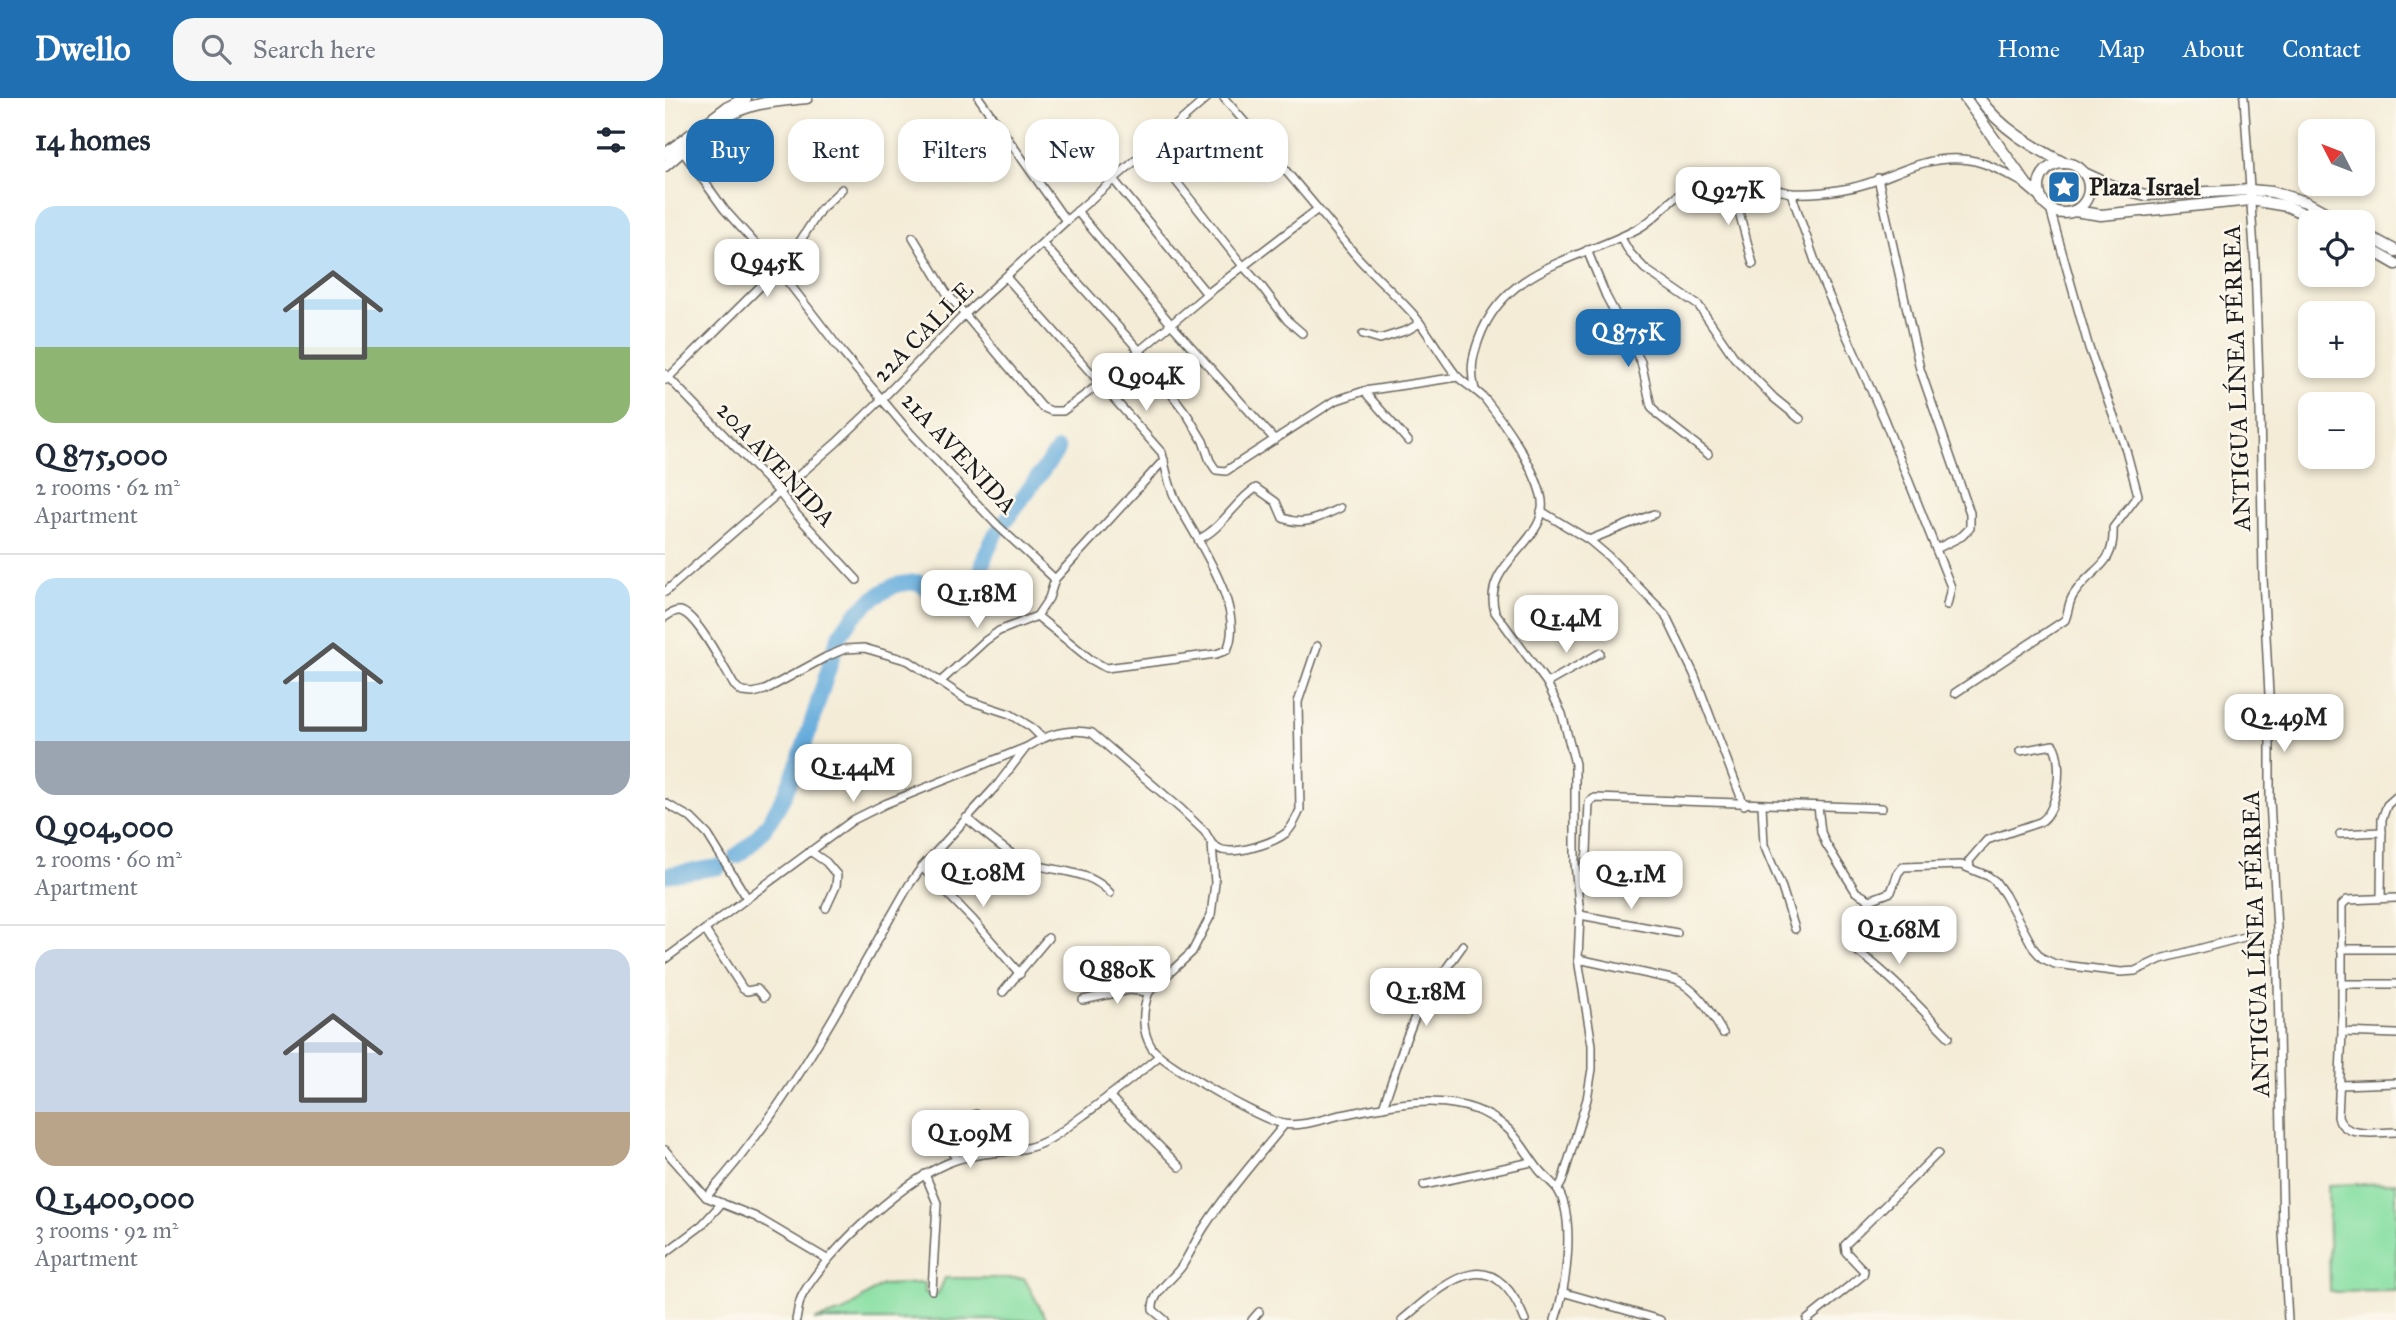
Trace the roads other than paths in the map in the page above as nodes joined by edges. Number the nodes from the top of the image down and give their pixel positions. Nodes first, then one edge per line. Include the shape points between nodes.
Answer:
1 (746, 98) edge
2 (807, 98) edge
3 (979, 98) edge
4 (1207, 98) edge
5 (1224, 98) edge
6 (1965, 98) edge
7 (1979, 98) edge
8 (2244, 98) edge
9 (1183, 119) edge
10 (683, 152) junction
11 (665, 154) edge
12 (1133, 162) edge
13 (2064, 163) junction
14 (665, 166) edge
15 (2084, 173) junction
16 (1119, 175) edge
17 (1878, 178) junction
18 (1111, 182) edge
19 (1116, 182) edge
20 (1176, 182) edge
21 (1731, 182) junction
22 (2027, 185) junction
23 (842, 189) dead end
24 (1791, 193) junction
25 (2251, 195) junction
26 (2040, 196) junction
27 (1318, 209) junction
28 (2050, 209) junction
29 (2319, 210) edge
30 (1077, 211) junction
31 (2074, 211) junction
32 (2298, 211) edge
33 (1066, 220) junction
34 (913, 237) dead end
35 (1621, 238) junction
36 (2375, 240) edge
37 (1043, 244) junction
38 (1587, 250) junction
39 (2396, 251) edge
40 (2375, 252) edge
41 (1753, 264) dead end
42 (2396, 264) edge
43 (1243, 266) junction
44 (778, 269) junction
45 (1006, 278) junction
46 (1207, 294) junction
47 (964, 315) junction
48 (1170, 323) junction
49 (1420, 323) junction
50 (1302, 333) dead end
51 (1363, 334) dead end
52 (1139, 350) junction
53 (666, 377) edge
54 (1458, 377) junction
55 (1101, 383) junction
56 (1476, 390) junction
57 (1364, 391) junction
58 (882, 399) junction
59 (1800, 419) dead end
60 (1275, 440) junction
61 (1408, 441) dead end
62 (1708, 454) dead end
63 (1164, 460) junction
64 (779, 492) junction
65 (1340, 508) dead end
66 (1541, 511) junction
67 (1654, 514) dead end
68 (1199, 539) junction
69 (1589, 540) junction
70 (1936, 549) junction
71 (1055, 579) junction
72 (857, 580) dead end
73 (665, 592) edge
74 (1947, 605) dead end
75 (1037, 615) junction
76 (665, 617) edge
77 (1317, 646) dead end
78 (1599, 653) dead end
79 (940, 682) junction
80 (1546, 683) junction
81 (1955, 693) dead end
82 (1042, 737) junction
83 (1027, 747) junction
84 (2020, 751) dead end
85 (1005, 755) junction
86 (1013, 763) junction
87 (2396, 797) edge
88 (665, 803) edge
89 (1744, 805) junction
90 (1762, 805) junction
91 (1818, 806) junction
92 (1882, 808) dead end
93 (966, 818) junction
94 (2382, 832) junction
95 (2340, 834) dead end
96 (1212, 844) junction
97 (810, 851) junction
98 (922, 867) junction
99 (1970, 868) junction
100 (1110, 893) dead end
101 (747, 898) junction
102 (1578, 898) junction
103 (2381, 898) junction
104 (2396, 898) edge
105 (1870, 900) junction
106 (826, 908) dead end
107 (1580, 915) junction
108 (1795, 929) dead end
109 (705, 930) junction
110 (1677, 933) dead end
111 (2244, 937) dead end
112 (1048, 938) dead end
113 (1463, 945) dead end
114 (2341, 949) junction
115 (2396, 949) edge
116 (665, 959) edge
117 (1578, 960) junction
118 (1020, 974) junction
119 (2341, 984) junction
120 (2396, 984) edge
121 (1003, 992) dead end
122 (1150, 992) junction
123 (764, 997) dead end
124 (1083, 1000) dead end
125 (2342, 1032) junction
126 (1723, 1033) dead end
127 (2396, 1034) edge
128 (1949, 1037) dead end
129 (1159, 1056) junction
130 (2396, 1083) edge
131 (2340, 1085) junction
132 (1109, 1096) junction
133 (1383, 1107) junction
134 (976, 1114) dead end
135 (1284, 1125) junction
136 (2396, 1132) edge
137 (665, 1150) edge
138 (1938, 1153) dead end
139 (957, 1159) junction
140 (1532, 1162) junction
141 (1180, 1167) dead end
142 (925, 1174) junction
143 (1424, 1185) dead end
144 (1558, 1189) junction
145 (706, 1197) junction
146 (722, 1203) junction
147 (665, 1253) edge
148 (827, 1259) junction
149 (932, 1290) dead end
150 (1562, 1292) junction
151 (1259, 1312) dead end
152 (796, 1320) edge
153 (1165, 1320) edge
154 (1252, 1320) edge
155 (1402, 1320) edge
156 (1524, 1320) edge
157 (1555, 1320) edge
158 (1660, 1320) edge
159 (1807, 1320) edge
160 (2287, 1320) edge

1 - 11 main road
2 - 10 main road via 743,109
3 - 33 street
4 - 9 street, 22A CALLE
5 - 27 street
6 - 22 main road
7 - 13 main road via 2018,137
8 - 25 street, ANTIGUA LÍNEA FÉRREA
10 - 14 main road
10 - 44 street, 21A AVENIDA via 724,209
12 - 16 street, 22A CALLE
13 - 15 main road
13 - 26 main road via 2044,174
15 - 25 main road via 2117,188 2146,194
15 - 31 main road via 2089,184 2087,200
17 - 22 street via 1933,160 1963,159 1996,168
17 - 24 street via 1844,189
17 - 70 street via 1920,369 1970,513 1969,528 1962,536
18 - 30 street, 22A CALLE
19 - 46 street
20 - 43 street
21 - 24 street
21 - 35 street via 1699,184 1683,191 1647,223
21 - 41 street
22 - 26 main road
23 - 44 street via 820,210
24 - 70 street via 1821,278
25 - 29 main road via 2291,196
25 - 31 main road via 2101,215
25 - 32 main road
25 - 160 street, ANTIGUA LÍNEA FÉRREA
26 - 28 main road
27 - 43 street
27 - 49 street
28 - 31 main road via 2066,214
28 - 81 street via 2089,348 2138,495 2113,528 2110,555 2075,592 2065,620
30 - 33 street, 22A CALLE
30 - 48 street
33 - 37 street, 22A CALLE
34 - 47 street
35 - 38 street
35 - 59 street via 1645,269 1699,306 1734,357
36 - 39 main road
37 - 45 street, 22A CALLE
37 - 52 street
38 - 56 street via 1529,277 1491,314 1470,365
38 - 62 street via 1641,362 1651,406
40 - 42 main road
43 - 46 street
43 - 50 street
44 - 53 street
44 - 58 street, 21A AVENIDA
45 - 47 street, 22A CALLE
45 - 55 street
46 - 48 street
47 - 55 street via 1042,407 1063,411
47 - 58 street, 22A CALLE
48 - 52 street
48 - 60 street
49 - 51 street via 1380,339
49 - 54 street
52 - 55 street
52 - 60 street via 1188,416 1216,470 1226,471
53 - 64 street, 20A AVENIDA
54 - 56 street
54 - 57 street
55 - 63 street
56 - 66 street via 1525,456 1542,498
57 - 60 street via 1333,401
57 - 61 street
58 - 64 street, 22A CALLE
58 - 71 street, 21A AVENIDA via 1000,527
63 - 68 street via 1175,499
63 - 71 street
64 - 72 street, 20A AVENIDA
64 - 73 street, 22A CALLE
65 - 68 street via 1309,522 1294,522 1283,518 1276,502 1256,488 1212,533
66 - 69 street
66 - 80 street via 1535,528 1498,576 1493,605
67 - 69 street
68 - 75 street via 1228,612 1232,639 1227,650 1106,668
69 - 89 street via 1665,614 1694,674
70 - 74 street via 1951,587
71 - 75 street
75 - 79 street via 999,631
76 - 79 street via 675,611 689,616 742,692 777,684 845,649 863,648 909,661
77 - 96 street via 1298,702 1300,810 1295,822 1274,840 1247,849 1222,850
78 - 80 street
79 - 82 street via 967,700 1010,714
80 - 102 street via 1562,714 1575,764
82 - 83 street
82 - 96 street via 1081,730 1092,733 1181,809
83 - 85 street
83 - 86 street
84 - 99 street via 2053,745 2057,751 2059,779 2051,812 2040,822 1987,840 1969,861
85 - 86 street via 1012,757
85 - 97 street via 885,804
86 - 93 street
87 - 94 street via 2387,805
88 - 101 street via 708,835
89 - 90 street
89 - 102 street via 1595,798 1589,802 1587,852
90 - 91 street
90 - 108 street via 1764,845
91 - 92 street
91 - 105 street via 1826,844 1856,892
93 - 98 street
93 - 100 street via 1018,858 1074,873
94 - 95 street
94 - 103 street
96 - 122 street via 1215,883 1211,915 1192,952
97 - 101 street
97 - 106 street via 837,875
98 - 118 street
98 - 145 street via 773,1113
99 - 105 street via 1903,867 1891,892
99 - 111 street via 1996,881 2034,949 2055,964 2135,971 2161,959
101 - 109 street
102 - 107 street
103 - 104 street
103 - 114 street via 2343,902
105 - 128 street via 1850,927 1848,939 1853,948 1885,972
107 - 110 street
107 - 117 street
109 - 116 street
109 - 123 street via 743,989 757,989
112 - 118 street
113 - 133 street via 1419,1007
114 - 115 street
114 - 119 street
117 - 126 street via 1686,985 1699,995
117 - 144 street via 1592,1069
118 - 121 street
119 - 120 street
119 - 125 street
122 - 124 street via 1129,990
122 - 129 street via 1144,1025
125 - 127 street
125 - 131 street
129 - 132 street
129 - 135 street via 1256,1115
130 - 131 street
131 - 136 street via 2340,1124 2355,1132
132 - 139 street via 1045,1142
132 - 141 street
133 - 135 street
133 - 140 street via 1431,1101 1478,1109 1509,1130
134 - 139 street via 936,1132
135 - 153 street via 1232,1188 1181,1268 1156,1297 1153,1310
137 - 145 street
138 - 159 street via 1845,1245 1863,1275
139 - 142 street
140 - 143 street
140 - 144 street
142 - 148 street
142 - 149 street via 937,1203
144 - 150 street via 1568,1244
145 - 146 street
146 - 147 street
146 - 148 street via 756,1217
148 - 152 street via 801,1297
150 - 157 street
150 - 158 street
151 - 154 street
155 - 156 street via 1440,1287 1475,1274 1493,1277 1503,1285

